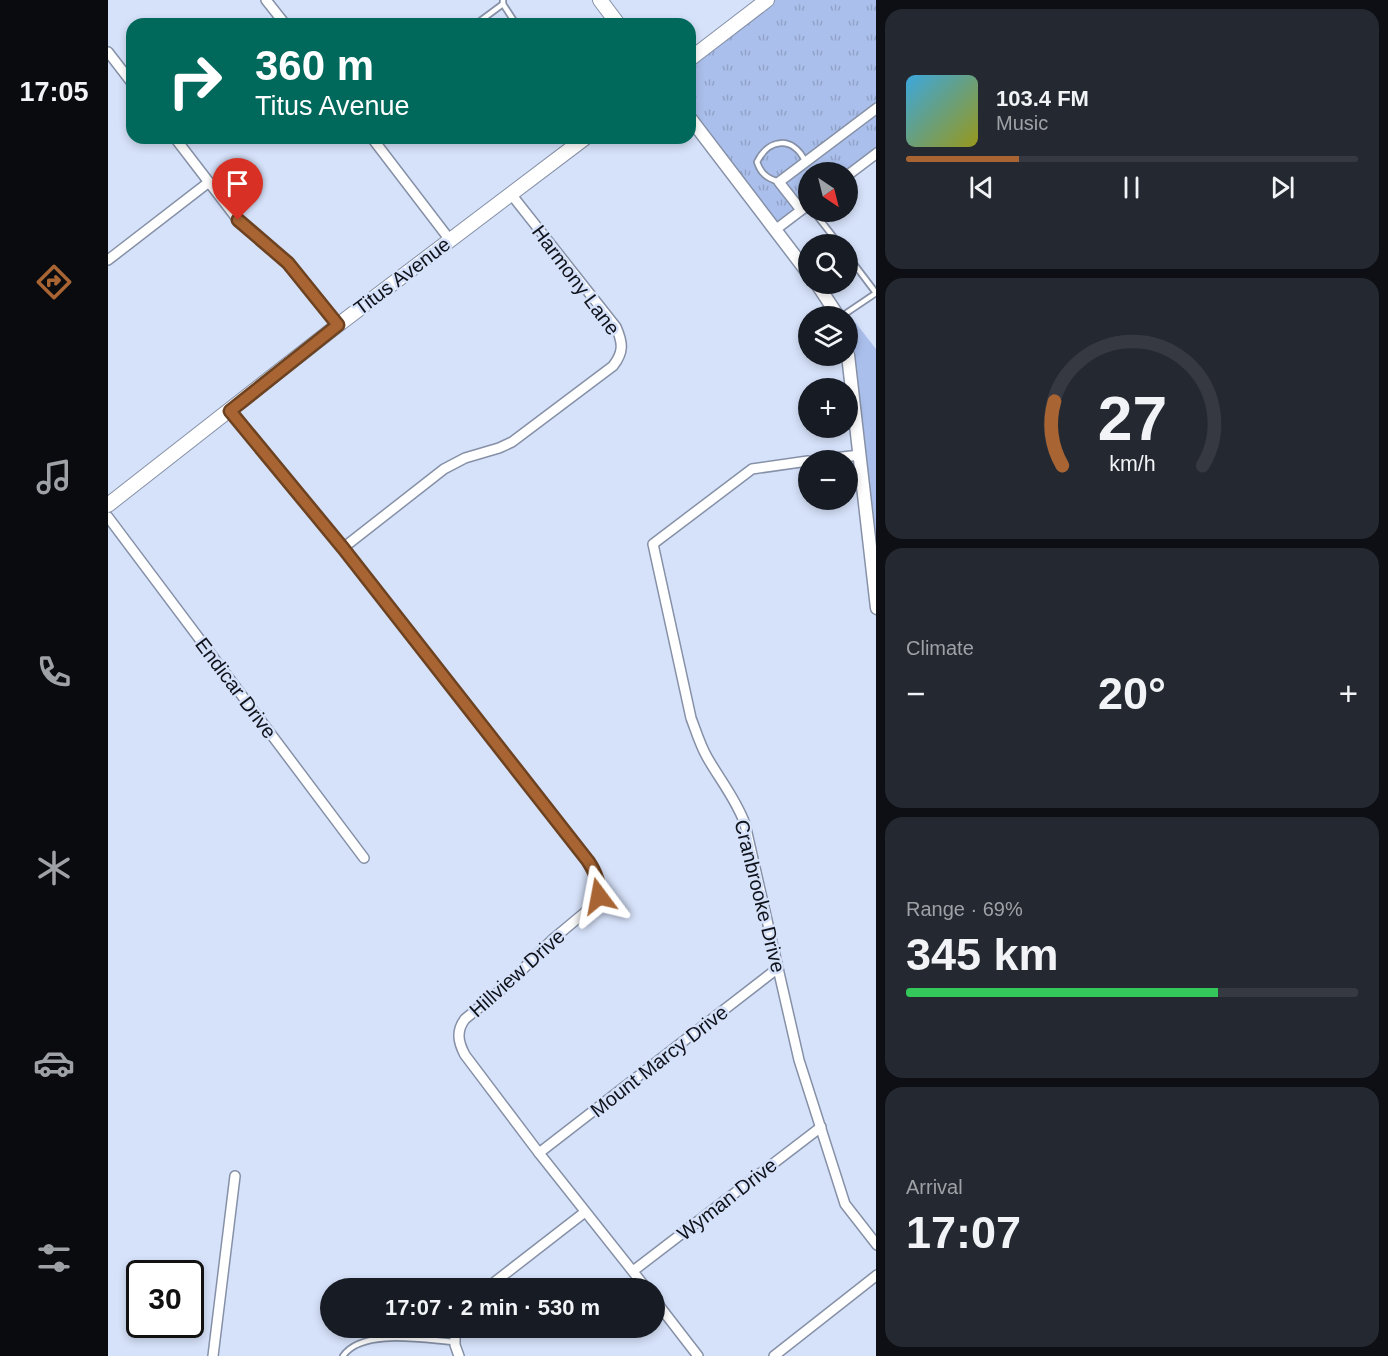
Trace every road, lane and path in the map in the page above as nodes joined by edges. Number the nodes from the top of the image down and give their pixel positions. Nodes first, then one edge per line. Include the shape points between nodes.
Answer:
1 (266, 0) edge
2 (600, 0) edge
3 (767, 0) edge
4 (503, 2) edge
5 (280, 18) edge
6 (483, 18) edge
7 (512, 18) edge
8 (614, 18) edge
9 (108, 52) edge
10 (696, 53) edge
11 (126, 75) edge
12 (876, 108) edge
13 (696, 126) edge
14 (180, 144) edge
15 (377, 144) edge
16 (577, 144) edge
17 (876, 153) edge
18 (805, 162) joint
19 (798, 167) edge
20 (858, 167) edge
21 (208, 182) junction
22 (779, 182) junction
23 (511, 194) junction
24 (798, 201) edge
25 (798, 213) edge
26 (822, 222) edge
27 (775, 230) junction
28 (831, 234) edge
29 (450, 240) junction
30 (108, 260) edge
31 (798, 260) edge
32 (858, 269) edge
33 (856, 306) edge
34 (338, 325) junction
35 (849, 366) edge
36 (230, 411) junction
37 (860, 455) joint
38 (798, 463) edge
39 (108, 505) edge
40 (108, 517) edge
41 (343, 548) junction
42 (876, 608) edge
43 (364, 858) dead end
44 (778, 968) junction
45 (821, 1127) junction
46 (539, 1153) junction
47 (235, 1176) dead end
48 (585, 1212) junction
49 (876, 1245) edge
50 (633, 1271) junction
51 (876, 1275) edge
52 (500, 1278) edge
53 (638, 1278) edge
54 (665, 1313) edge
55 (455, 1338) edge
56 (455, 1342) junction
57 (213, 1356) edge
58 (343, 1356) edge
59 (459, 1356) edge
60 (698, 1356) edge
61 (774, 1356) edge

1 - 5 street
2 - 8 main road
3 - 10 main road
4 - 6 lane
4 - 7 lane
9 - 11 street
12 - 18 street
13 - 27 street
14 - 21 street
15 - 29 street
16 - 23 main road, Titus Avenue
17 - 20 street
18 - 22 lane via 794,146 786,143 767,149 757,162 760,171
19 - 22 street
21 - 30 street
21 - 34 street via 238,220 299,276
22 - 24 street
23 - 29 main road, Titus Avenue
23 - 41 street, Harmony Lane via 616,327 622,339 619,358 533,428 499,448 444,469
25 - 27 street
26 - 28 lane
27 - 31 street
29 - 34 main road, Titus Avenue
32 - 33 lane via 876,293
34 - 36 main road, Titus Avenue
35 - 37 street
36 - 39 main road, Titus Avenue
36 - 41 street, Hillview Drive
37 - 42 street
38 - 44 street, Cranbrooke Drive via 752,469 653,544 691,718 698,740 745,824
40 - 43 street, Endicar Drive
41 - 46 street, Hillview Drive via 595,871 599,896 589,912 553,939 460,1026 459,1041 465,1055
44 - 45 street, Cranbrooke Drive via 799,1060
44 - 46 street, Mount Marcy Drive
45 - 49 street, Cranbrooke Drive via 845,1204
45 - 50 street, Wyman Drive
46 - 48 street, Hillview Drive
47 - 57 street
48 - 50 street, Hillview Drive
48 - 52 street
50 - 53 street, Hillview Drive
51 - 61 street
54 - 60 street
55 - 56 street
56 - 58 lane via 396,1337 363,1342
56 - 59 street

